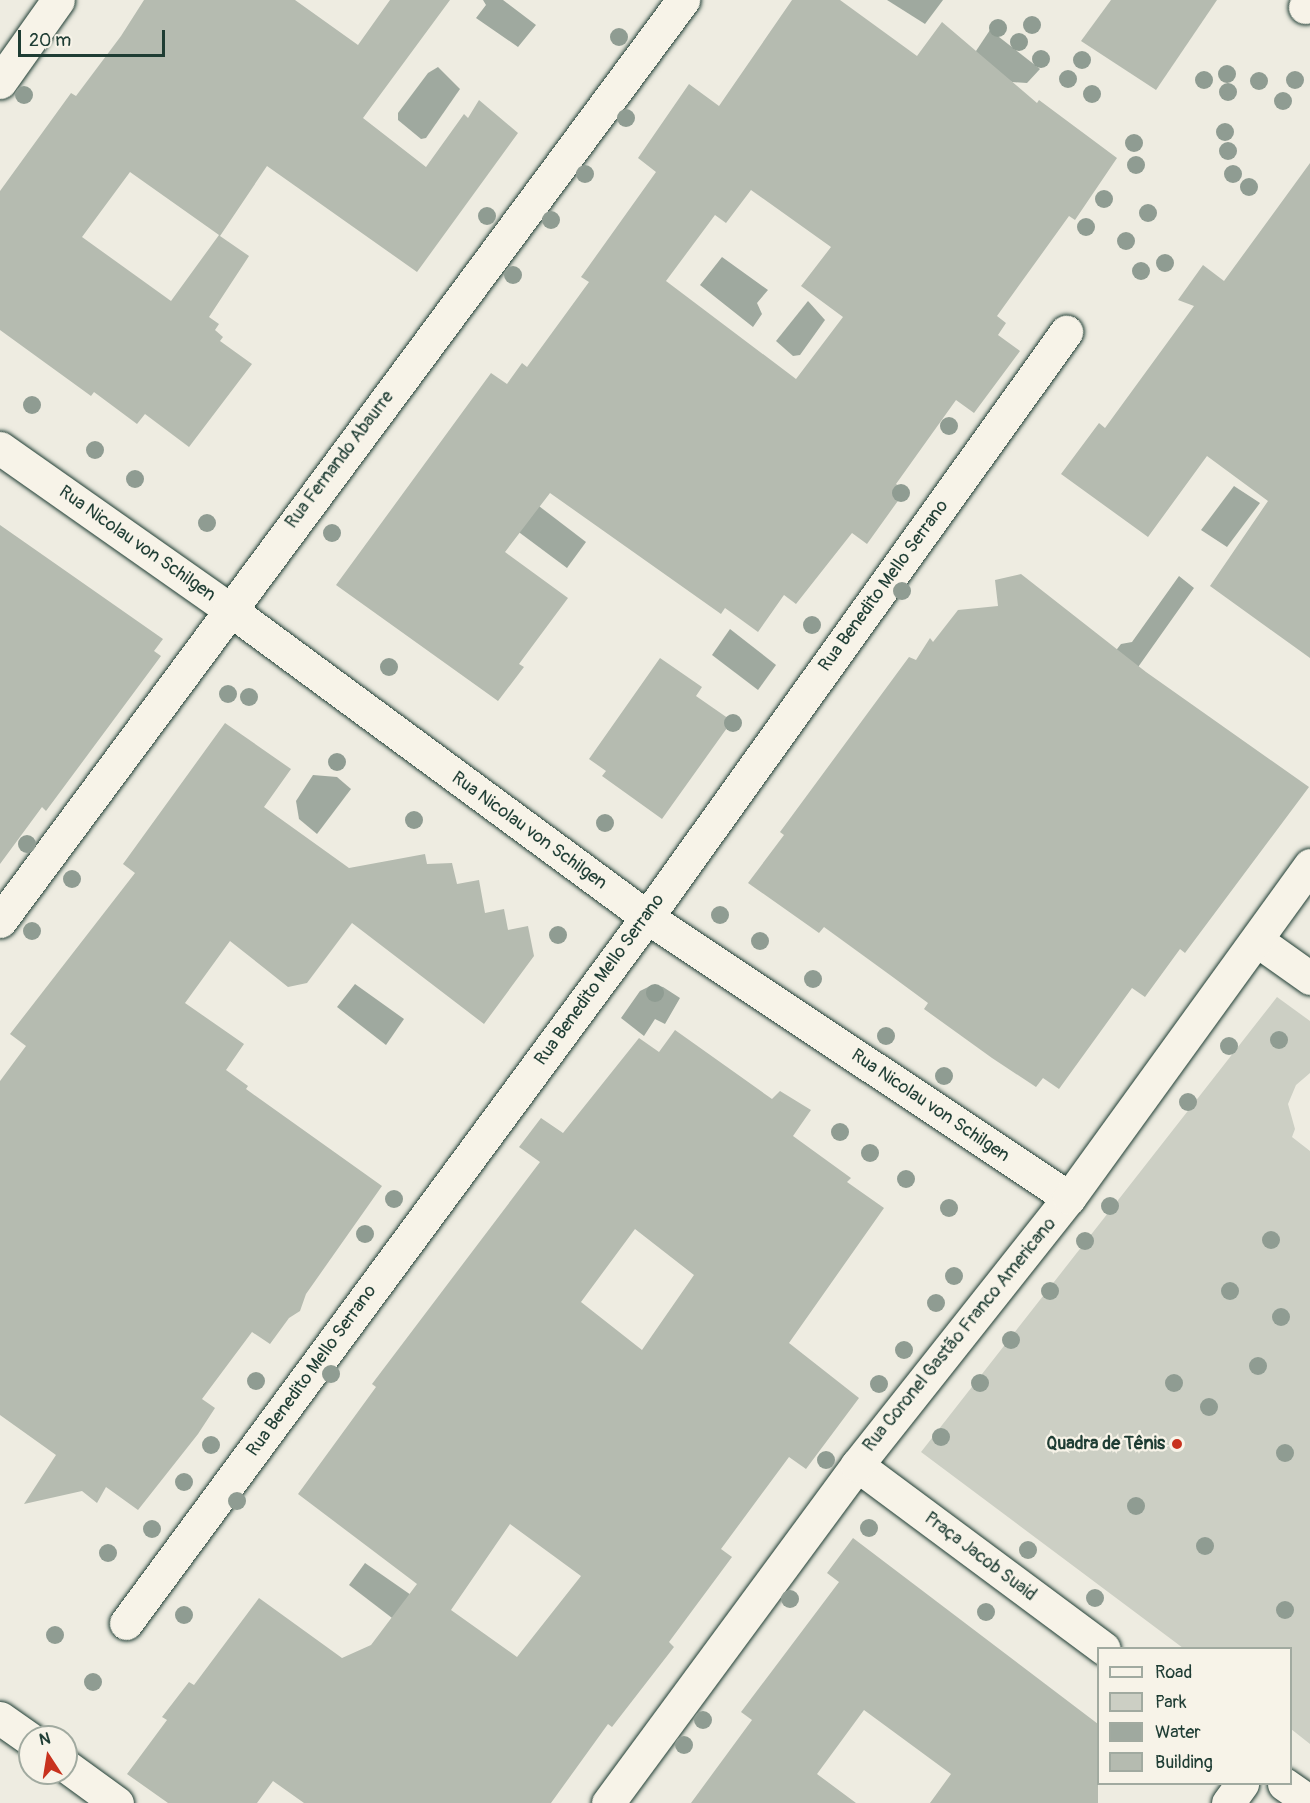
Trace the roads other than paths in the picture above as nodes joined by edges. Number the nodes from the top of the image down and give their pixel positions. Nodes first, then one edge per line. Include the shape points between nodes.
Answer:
1 (58, 0) edge
2 (683, 0) edge
3 (0, 82) edge
4 (1066, 332) dead end
5 (0, 448) edge
6 (228, 609) junction
7 (1310, 865) edge
8 (647, 917) junction
9 (0, 921) edge
10 (1258, 941) junction
11 (1310, 978) edge
12 (1069, 1198) junction
13 (857, 1465) junction
14 (126, 1623) dead end
15 (1102, 1647) edge
16 (0, 1718) edge
17 (18, 1731) edge
18 (78, 1775) edge
19 (1241, 1785) edge
20 (1285, 1785) edge
21 (1310, 1802) edge
22 (117, 1803) edge
23 (608, 1803) edge
24 (1228, 1803) edge

1 - 3 street
2 - 6 street, Rua Fernando Abaurre
4 - 8 street, Rua Benedito Mello Serrano
5 - 6 street, Rua Nicolau von Schilgen
6 - 8 street, Rua Nicolau von Schilgen
6 - 9 street, Rua Fernando Abaurre
7 - 10 street, Rua Coronel Gastão Franco Americano
8 - 12 street, Rua Nicolau von Schilgen
8 - 14 street, Rua Benedito Mello Serrano
10 - 11 street
10 - 12 street, Rua Coronel Gastão Franco Americano
12 - 13 street, Rua Coronel Gastão Franco Americano
13 - 15 street, Praça Jacob Suaid
13 - 23 street, Rua Coronel Gastão Franco Americano
16 - 17 street
18 - 22 street
19 - 24 street
20 - 21 street

